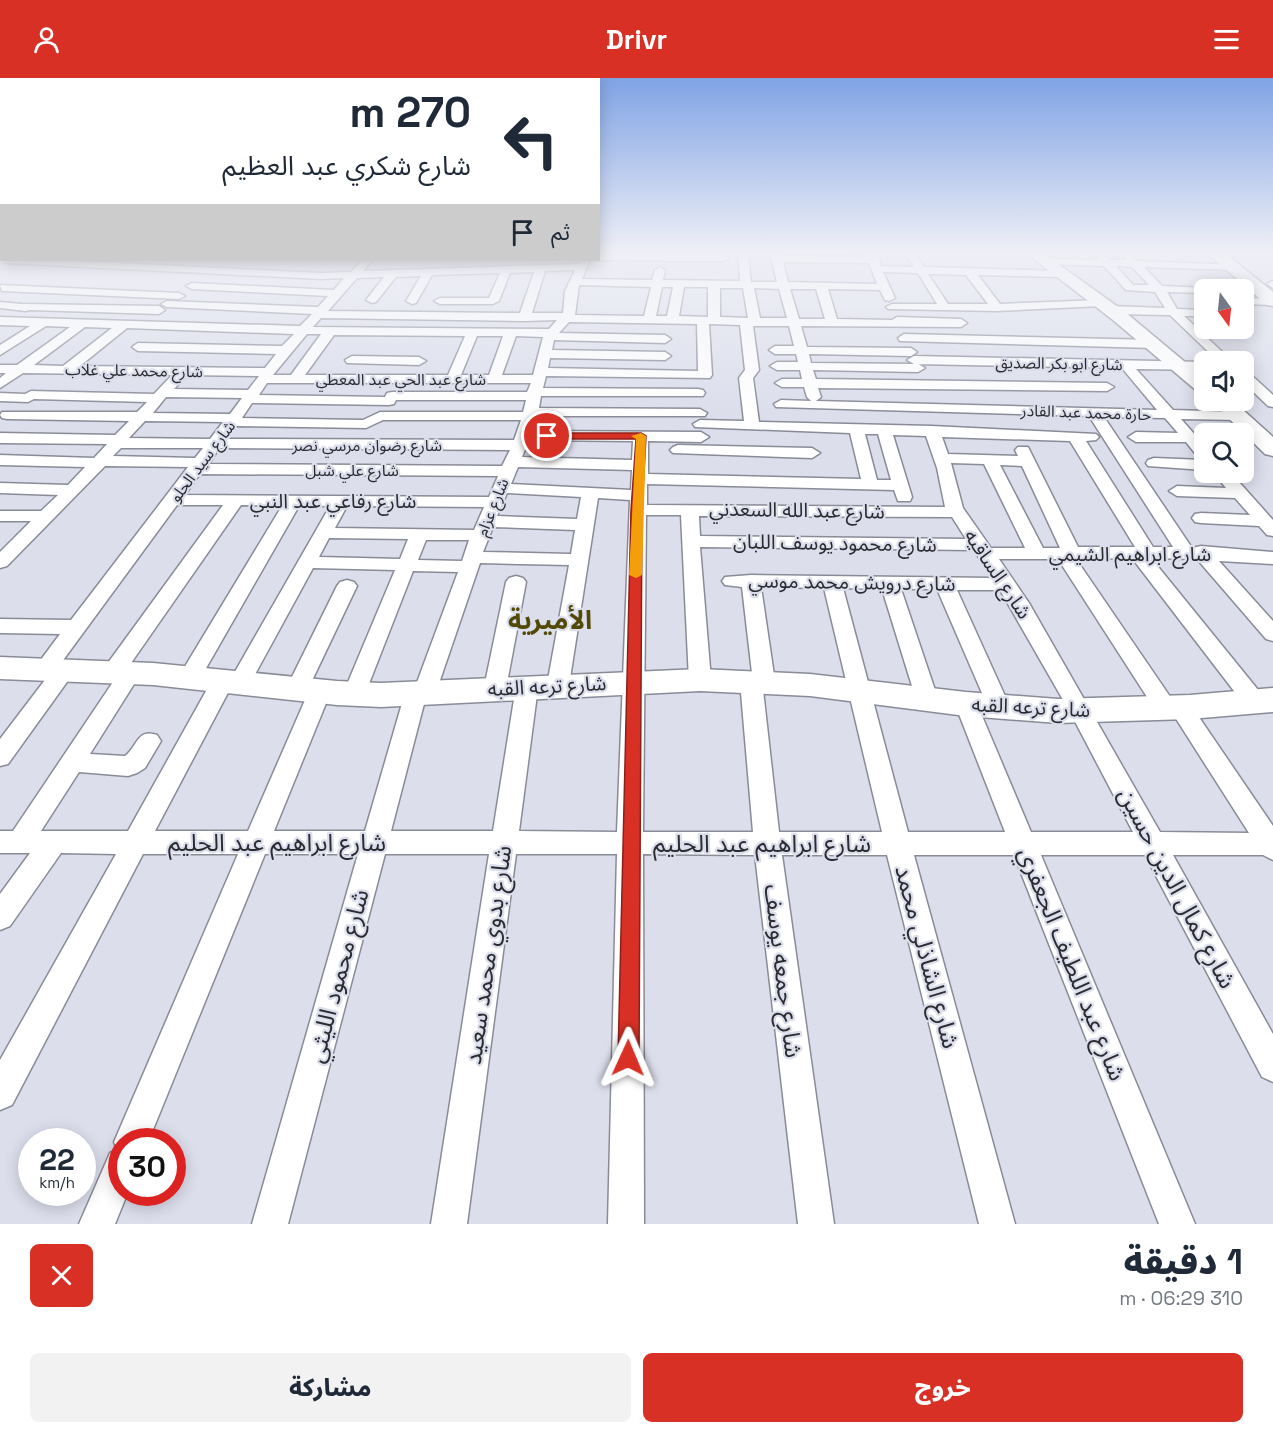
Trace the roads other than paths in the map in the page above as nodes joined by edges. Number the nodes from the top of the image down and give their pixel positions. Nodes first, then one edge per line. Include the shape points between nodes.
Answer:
1 (19, 306) edge
2 (186, 306) edge
3 (337, 306) edge
4 (391, 306) edge
5 (528, 306) edge
6 (570, 306) edge
7 (653, 306) edge
8 (673, 306) edge
9 (711, 306) edge
10 (749, 306) edge
11 (790, 306) edge
12 (831, 306) edge
13 (857, 306) edge
14 (863, 306) edge
15 (891, 306) edge
16 (925, 306) edge
17 (944, 306) edge
18 (965, 306) edge
19 (992, 306) edge
20 (1000, 306) edge
21 (1170, 306) edge
22 (26, 307) junction
23 (163, 307) junction
24 (1106, 307) junction
25 (93, 308) junction
26 (949, 308) junction
27 (1173, 312) junction
28 (1194, 313) edge
29 (854, 315) dead end
30 (1031, 315) junction
31 (525, 316) junction
32 (567, 317) junction
33 (649, 321) junction
34 (669, 321) junction
35 (3, 322) edge
36 (44, 322) junction
37 (709, 322) junction
38 (751, 322) junction
39 (77, 323) junction
40 (794, 323) junction
41 (961, 323) junction
42 (832, 324) junction
43 (124, 325) junction
44 (138, 325) junction
45 (165, 326) junction
46 (200, 327) junction
47 (303, 330) junction
48 (330, 331) junction
49 (473, 332) junction
50 (511, 332) junction
51 (551, 334) junction
52 (665, 339) junction
53 (904, 339) junction
54 (969, 340) junction
55 (989, 341) junction
56 (1010, 341) junction
57 (1050, 341) junction
58 (773, 344) dead end
59 (800, 344) junction
60 (1154, 344) junction
61 (361, 346) junction
62 (427, 346) junction
63 (179, 348) junction
64 (286, 350) junction
65 (0, 351) edge
66 (1215, 351) edge
67 (131, 353) junction
68 (544, 354) junction
69 (664, 356) junction
70 (914, 360) junction
71 (1001, 362) junction
72 (1087, 364) junction
73 (1125, 364) junction
74 (1178, 365) junction
75 (777, 366) dead end
76 (806, 366) junction
77 (1194, 366) edge
78 (0, 369) edge
79 (21, 369) junction
80 (64, 370) junction
81 (86, 370) junction
82 (108, 370) junction
83 (156, 371) junction
84 (183, 371) junction
85 (664, 374) junction
86 (266, 375) junction
87 (701, 375) junction
88 (295, 379) junction
89 (339, 379) junction
90 (405, 379) junction
91 (453, 379) junction
92 (494, 379) junction
93 (1194, 379) edge
94 (782, 383) dead end
95 (0, 384) edge
96 (811, 384) junction
97 (924, 384) junction
98 (1254, 385) edge
99 (1015, 386) junction
100 (1107, 387) junction
101 (62, 389) dead end
102 (698, 393) junction
103 (534, 394) junction
104 (161, 396) junction
105 (251, 396) junction
106 (0, 397) edge
107 (30, 397) junction
108 (1273, 402) edge
109 (781, 404) dead end
110 (816, 405) junction
111 (389, 407) junction
112 (933, 408) junction
113 (1233, 411) edge
114 (1093, 412) junction
115 (1129, 413) junction
116 (1169, 414) junction
117 (437, 416) junction
118 (479, 416) junction
119 (1238, 416) junction
120 (3, 418) edge
121 (141, 418) junction
122 (233, 420) junction
123 (746, 425) junction
124 (815, 426) junction
125 (856, 428) junction
126 (884, 429) junction
127 (701, 431) junction
128 (936, 431) junction
129 (385, 435) dead end
130 (429, 435) dead end
131 (472, 435) dead end
132 (641, 436) junction
133 (1137, 437) dead end
134 (0, 438) edge
135 (1190, 438) junction
136 (521, 440) junction
137 (119, 442) junction
138 (1194, 443) edge
139 (216, 445) junction
140 (1273, 449) edge
141 (671, 450) dead end
142 (742, 451) junction
143 (812, 453) junction
144 (941, 458) junction
145 (0, 460) edge
146 (990, 460) junction
147 (100, 462) junction
148 (1154, 463) dead end
149 (1194, 465) edge
150 (200, 466) junction
151 (508, 467) junction
152 (744, 482) junction
153 (817, 483) junction
154 (1230, 483) edge
155 (870, 484) junction
156 (638, 487) junction
157 (0, 488) edge
158 (73, 490) junction
159 (1177, 491) dead end
160 (590, 493) junction
161 (1239, 493) junction
162 (496, 495) junction
163 (173, 500) junction
164 (236, 500) junction
165 (293, 501) junction
166 (341, 501) junction
167 (690, 509) junction
168 (957, 512) junction
169 (0, 516) edge
170 (46, 516) junction
171 (1201, 518) dead end
172 (584, 525) junction
173 (1268, 526) edge
174 (483, 528) junction
175 (323, 533) junction
176 (419, 534) junction
177 (0, 540) edge
178 (21, 540) junction
179 (690, 542) junction
180 (983, 550) junction
181 (1142, 552) junction
182 (1193, 552) junction
183 (1037, 554) junction
184 (1068, 554) junction
185 (1273, 558) edge
186 (578, 560) junction
187 (0, 562) edge
188 (307, 562) junction
189 (470, 562) junction
190 (407, 565) junction
191 (742, 581) joint
192 (516, 582) dead end
193 (832, 582) junction
194 (889, 582) junction
195 (944, 583) junction
196 (1008, 584) junction
197 (347, 586) dead end
198 (0, 626) edge
199 (76, 627) junction
200 (1273, 634) edge
201 (0, 668) edge
202 (55, 670) junction
203 (122, 672) junction
204 (189, 678) junction
205 (700, 680) junction
206 (758, 681) junction
207 (231, 682) junction
208 (633, 682) junction
209 (558, 685) junction
210 (527, 687) junction
211 (495, 688) junction
212 (308, 690) junction
213 (858, 691) junction
214 (421, 692) junction
215 (354, 694) junction
216 (927, 699) junction
217 (1264, 701) edge
218 (966, 704) junction
219 (999, 707) junction
220 (1173, 708) junction
221 (1081, 711) junction
222 (149, 741) dead end
223 (0, 757) edge
224 (72, 762) junction
225 (10, 842) edge
226 (53, 843) junction
227 (136, 843) junction
228 (255, 843) junction
229 (375, 843) junction
230 (504, 843) junction
231 (631, 844) junction
232 (767, 844) junction
233 (898, 844) junction
234 (1024, 844) junction
235 (1153, 844) junction
236 (1272, 846) edge
237 (0, 917) edge
238 (1273, 1066) edge
239 (0, 1093) edge
240 (137, 1128) edge
241 (108, 1198) edge
242 (97, 1224) edge
243 (270, 1224) edge
244 (449, 1224) edge
245 (626, 1224) edge
246 (816, 1224) edge
247 (997, 1224) edge
248 (1177, 1224) edge

1 - 22 street
2 - 23 street
3 - 47 street, شارع سيد الحلو
4 - 31 street
5 - 31 street
6 - 32 street
7 - 33 street
8 - 34 street
9 - 37 street
10 - 38 street
11 - 40 street
12 - 42 street
13 - 42 street
14 - 29 street
15 - 53 street, شارع الساقيه
16 - 41 street
17 - 26 street
18 - 26 street
19 - 56 street
20 - 30 street
21 - 27 street
22 - 25 street
22 - 35 street
23 - 25 street
23 - 44 street
24 - 27 street
24 - 30 street
24 - 60 street
25 - 39 street
26 - 41 street
27 - 28 street
27 - 66 street
30 - 57 street
31 - 32 street
32 - 33 street via 607,315
32 - 51 street, شارع عزام
33 - 34 street
34 - 37 street
34 - 52 street
35 - 36 street
36 - 39 street
36 - 65 street
37 - 38 street
37 - 87 street
38 - 40 street
38 - 123 street via 752,370 746,378
39 - 43 street
39 - 79 street
40 - 42 street
40 - 59 street
41 - 54 street
43 - 44 street
43 - 80 street
44 - 45 street
45 - 46 street
45 - 67 street
46 - 47 street
46 - 63 street
47 - 48 street
47 - 64 street, شارع سيد الحلو
48 - 61 street
48 - 88 street
49 - 50 street
49 - 62 street
49 - 91 street
50 - 51 street
50 - 92 street
51 - 52 street
51 - 68 street, شارع عزام
52 - 69 street
53 - 54 street
53 - 59 street
53 - 70 street, شارع الساقيه
54 - 55 street
55 - 56 street
55 - 71 street
56 - 57 street
57 - 60 street
58 - 59 street
59 - 70 street
59 - 76 street
60 - 74 street
61 - 62 street
61 - 62 street
61 - 89 street
62 - 90 street
63 - 64 street
63 - 67 street
63 - 83 street
64 - 86 street, شارع سيد الحلو
67 - 82 street
68 - 69 street
68 - 103 street, شارع عزام
69 - 85 street
70 - 71 street, شارع ابو بكر الصديق
70 - 76 street
70 - 97 street, شارع الساقيه
71 - 72 street, شارع ابو بكر الصديق
71 - 99 street
72 - 73 street, شارع ابو بكر الصديق
72 - 100 street
73 - 74 street, شارع ابو بكر الصديق
73 - 116 street
74 - 77 street, شارع ابو بكر الصديق
74 - 93 street
75 - 76 street
76 - 96 street
78 - 79 street, شارع محمد علي غلاب
79 - 80 street, شارع محمد علي غلاب
79 - 95 street
80 - 81 street, شارع محمد علي غلاب
80 - 107 street
81 - 82 street, شارع محمد علي غلاب
81 - 101 street
82 - 83 street, شارع محمد علي غلاب
83 - 84 street, شارع محمد علي غلاب
84 - 86 street, شارع محمد علي غلاب
84 - 104 street
85 - 87 street
85 - 103 street
86 - 88 street, شارع عبد الحي عبد المعطي
86 - 105 street, شارع سيد الحلو
87 - 102 street
88 - 89 street, شارع عبد الحي عبد المعطي
89 - 90 street, شارع عبد الحي عبد المعطي
90 - 91 street, شارع عبد الحي عبد المعطي
90 - 111 street
91 - 92 street, شارع عبد الحي عبد المعطي
92 - 103 street, شارع عبد الحي عبد المعطي
94 - 96 street
96 - 97 street
96 - 110 street
97 - 99 street
97 - 112 street, شارع الساقيه
98 - 108 street
99 - 100 street
100 - 115 street
102 - 103 street
102 - 127 street
103 - 111 street
103 - 118 street
103 - 127 street
103 - 136 street, شارع عزام
104 - 105 street
104 - 107 street
104 - 121 street
105 - 111 street
105 - 122 street, شارع سيد الحلو
106 - 107 street
107 - 120 street
109 - 110 street, حارة محمد عبد القادر
110 - 112 street, حارة محمد عبد القادر
110 - 124 street
111 - 117 street
111 - 122 street via 366,424
111 - 129 street
112 - 114 street, حارة محمد عبد القادر
112 - 128 street, شارع الساقيه
113 - 119 street
114 - 115 street, حارة محمد عبد القادر
114 - 182 street
115 - 116 street, حارة محمد عبد القادر
116 - 119 street, حارة محمد عبد القادر
116 - 135 street
117 - 118 street
117 - 130 street
118 - 131 street
119 - 140 street
120 - 121 street
121 - 122 street
121 - 137 street
122 - 139 street, شارع سيد الحلو
123 - 124 street
123 - 127 street
123 - 142 street
124 - 125 street
124 - 143 street
125 - 126 street
125 - 155 street
126 - 128 street
126 - 155 street via 902,491
127 - 132 street, شارع رضوان مرسي نصر
127 - 141 street
127 - 142 street
128 - 144 street, شارع الساقيه
128 - 181 street via 1083,437
132 - 136 street, شارع رضوان مرسي نصر
132 - 156 street
133 - 135 street
134 - 137 street, شارع رضوان مرسي نصر
135 - 138 street
136 - 139 street, شارع رضوان مرسي نصر
136 - 151 street, شارع عزام
137 - 139 street, شارع رضوان مرسي نصر
137 - 147 street
139 - 150 street, شارع سيد الحلو
142 - 143 street
142 - 152 street
143 - 153 street
144 - 146 street
144 - 168 street, شارع الساقيه
145 - 147 street, شارع علي شبل
146 - 183 street
146 - 184 street via 1026,455
147 - 150 street, شارع علي شبل
147 - 158 street
148 - 149 street
150 - 151 street, شارع علي شبل
150 - 163 street, شارع سيد الحلو
151 - 156 street, شارع علي شبل
151 - 162 street, شارع عزام
152 - 153 street
152 - 156 street
153 - 155 street
154 - 161 street
156 - 160 street, شارع رفاعي عبد النبي
156 - 167 street, شارع عبد الله السعدني
156 - 208 street
157 - 158 street
158 - 170 street
159 - 161 street
160 - 162 street, شارع رفاعي عبد النبي
160 - 172 street
161 - 173 street
162 - 166 street, شارع رفاعي عبد النبي
162 - 174 street, شارع عزام
163 - 164 street, شارع رفاعي عبد النبي
163 - 199 street, شارع سيد الحلو
164 - 165 street, شارع رفاعي عبد النبي
164 - 203 street
165 - 166 street, شارع رفاعي عبد النبي
165 - 204 street
166 - 175 street
167 - 168 street, شارع عبد الله السعدني
167 - 179 street
168 - 180 street, شارع الساقيه
169 - 170 street
170 - 178 street
171 - 173 street
172 - 174 street
172 - 186 street
174 - 176 street
174 - 189 street, شارع عزام
175 - 176 street
175 - 188 street
176 - 190 street
177 - 178 street
178 - 187 street
179 - 180 street, شارع محمود يوسف اللبان
179 - 205 street
180 - 183 street, شارع ابراهيم الشيمي
180 - 196 street, شارع الساقيه
181 - 182 street, شارع ابراهيم الشيمي
181 - 184 street, شارع ابراهيم الشيمي
181 - 217 street
182 - 185 street, شارع ابراهيم الشيمي
182 - 200 street
183 - 184 street, شارع ابراهيم الشيمي
184 - 220 street
186 - 189 street
186 - 209 street
188 - 190 street
188 - 207 street
189 - 190 street
189 - 214 street, شارع عزام
190 - 215 street
191 - 193 street, شارع درويش محمد موسي
191 - 206 street, شارع جمعه يوسف
192 - 211 street
193 - 194 street, شارع درويش محمد موسي
193 - 213 street, شارع الشاذلي محمد
194 - 195 street, شارع درويش محمد موسي
194 - 216 street
195 - 196 street, شارع درويش محمد موسي
195 - 219 street
196 - 221 street, شارع الساقيه
197 - 212 street
198 - 199 street
199 - 202 street, شارع سيد الحلو
201 - 202 street, شارع ترعه القبه
202 - 203 street, شارع ترعه القبه
202 - 223 street, شارع سيد الحلو
203 - 204 street, شارع ترعه القبه
203 - 224 street
204 - 207 street, شارع ترعه القبه
205 - 206 street, شارع ترعه القبه
205 - 208 street, شارع ترعه القبه
206 - 213 street, شارع ترعه القبه
206 - 232 street, شارع جمعه يوسف
207 - 212 street, شارع ترعه القبه
207 - 227 street
208 - 209 street, شارع ترعه القبه
208 - 231 street
209 - 210 street, شارع ترعه القبه
210 - 211 street, شارع ترعه القبه
210 - 230 street, شارع بدوي محمد سعيد
211 - 214 street, شارع ترعه القبه
212 - 215 street, شارع ترعه القبه
212 - 228 street
213 - 216 street, شارع ترعه القبه
213 - 233 street, شارع الشاذلي محمد
214 - 215 street, شارع ترعه القبه
214 - 229 street, شارع محمود الليثي
216 - 218 street, شارع ترعه القبه
217 - 220 street, شارع ترعه القبه
218 - 219 street, شارع ترعه القبه
218 - 234 street, شارع عبد اللطيف الجعفري
219 - 221 street, شارع ترعه القبه
220 - 221 street, شارع ترعه القبه
220 - 236 street
221 - 235 street, شارع كمال الدين حسين
222 - 224 street via 137,761 128,766
224 - 225 street
225 - 226 street, شارع ابراهيم عبد الحليم
226 - 227 street, شارع ابراهيم عبد الحليم
226 - 237 street
227 - 228 street, شارع ابراهيم عبد الحليم
227 - 239 street
228 - 229 street, شارع ابراهيم عبد الحليم
228 - 240 street
229 - 230 street, شارع ابراهيم عبد الحليم
229 - 243 street, شارع محمود الليثي
230 - 231 street, شارع ابراهيم عبد الحليم
230 - 244 street, شارع بدوي محمد سعيد
231 - 232 street, شارع ابراهيم عبد الحليم
231 - 245 street
232 - 233 street, شارع ابراهيم عبد الحليم
232 - 246 street, شارع جمعه يوسف
233 - 234 street, شارع ابراهيم عبد الحليم
233 - 247 street, شارع الشاذلي محمد
234 - 235 street, شارع ابراهيم عبد الحليم
234 - 248 street, شارع عبد اللطيف الجعفري
235 - 236 street, شارع ابراهيم عبد الحليم
235 - 238 street, شارع كمال الدين حسين
241 - 242 street

